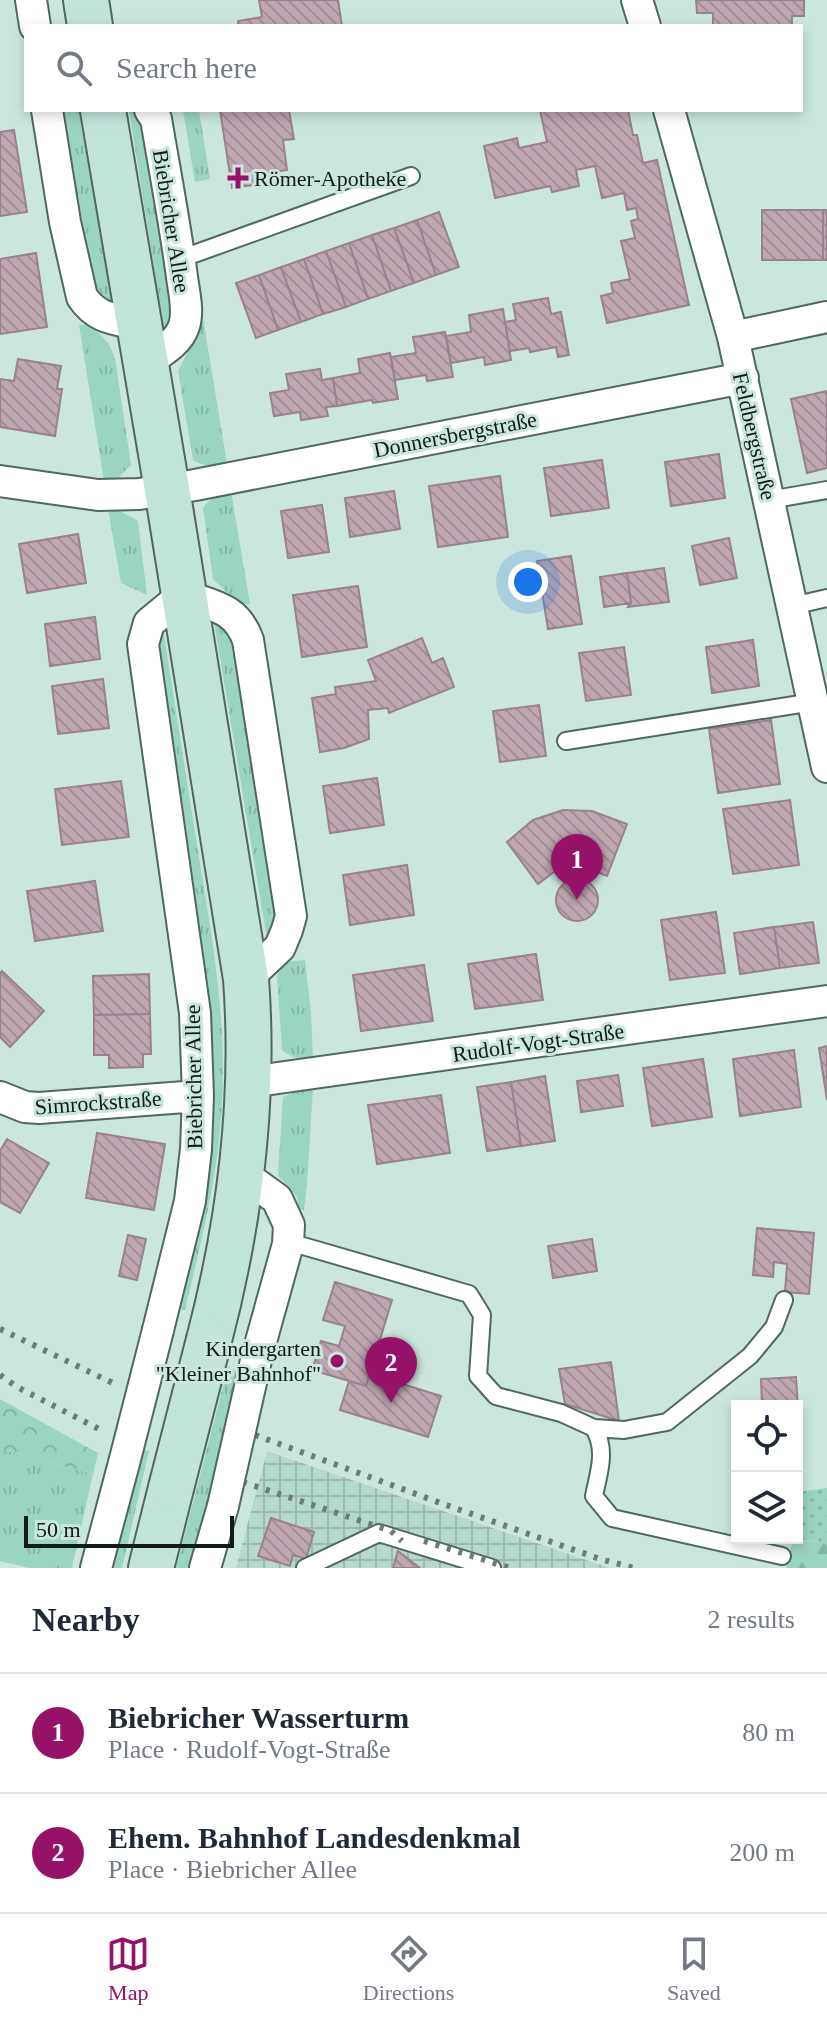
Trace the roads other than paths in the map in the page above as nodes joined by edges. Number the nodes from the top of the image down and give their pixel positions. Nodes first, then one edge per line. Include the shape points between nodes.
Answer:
1 (31, 0) edge
2 (637, 0) edge
3 (35, 24) edge
4 (644, 24) edge
5 (47, 112) edge
6 (103, 112) edge
7 (151, 112) edge
8 (670, 112) edge
9 (411, 176) dead end
10 (180, 259) junction
11 (827, 317) edge
12 (733, 337) junction
13 (141, 344) junction
14 (743, 378) junction
15 (0, 481) edge
16 (167, 489) junction
17 (827, 490) edge
18 (769, 500) junction
19 (183, 595) junction
20 (827, 598) edge
21 (792, 606) junction
22 (813, 702) junction
23 (566, 741) dead end
24 (826, 760) edge
25 (827, 1001) edge
26 (249, 1082) junction
27 (198, 1096) junction
28 (0, 1097) edge
29 (241, 1173) junction
30 (288, 1244) junction
31 (784, 1300) dead end
32 (594, 1428) junction
33 (782, 1556) dead end
34 (96, 1568) edge
35 (151, 1568) edge
36 (205, 1568) edge
37 (305, 1568) edge
38 (492, 1568) edge

1 - 3 street
2 - 4 street
5 - 13 street via 82,297
6 - 13 main road
7 - 10 street, Biebricher Allee
8 - 12 street, Feldbergstraße
9 - 10 lane
10 - 13 street, Biebricher Allee via 185,325 173,344
11 - 12 street
12 - 14 street, Feldbergstraße
13 - 16 main road
14 - 16 street, Donnersbergstraße
14 - 18 street, Feldbergstraße
15 - 16 street, Donnersbergstraße via 98,495
16 - 19 main road
17 - 18 lane
18 - 21 street, Feldbergstraße
19 - 26 main road via 246,979
19 - 27 street, Biebricher Allee via 149,623 143,644 195,1013
20 - 21 lane
21 - 22 street, Feldbergstraße
22 - 23 lane
22 - 24 street, Feldbergstraße
25 - 26 street, Rudolf-Vogt-Straße
26 - 29 main road
27 - 28 street, Simrockstraße via 39,1108
27 - 34 street, Biebricher Allee, bridge via 190,1201
29 - 30 street via 277,1199 289,1225
29 - 35 main road, bridge via 224,1280
30 - 32 lane via 469,1294 482,1315 478,1376 496,1396 561,1413
30 - 36 street, bridge
31 - 32 lane via 774,1327 750,1356 667,1422 624,1430
32 - 33 lane via 602,1457 594,1496 612,1518
37 - 38 lane via 379,1533

